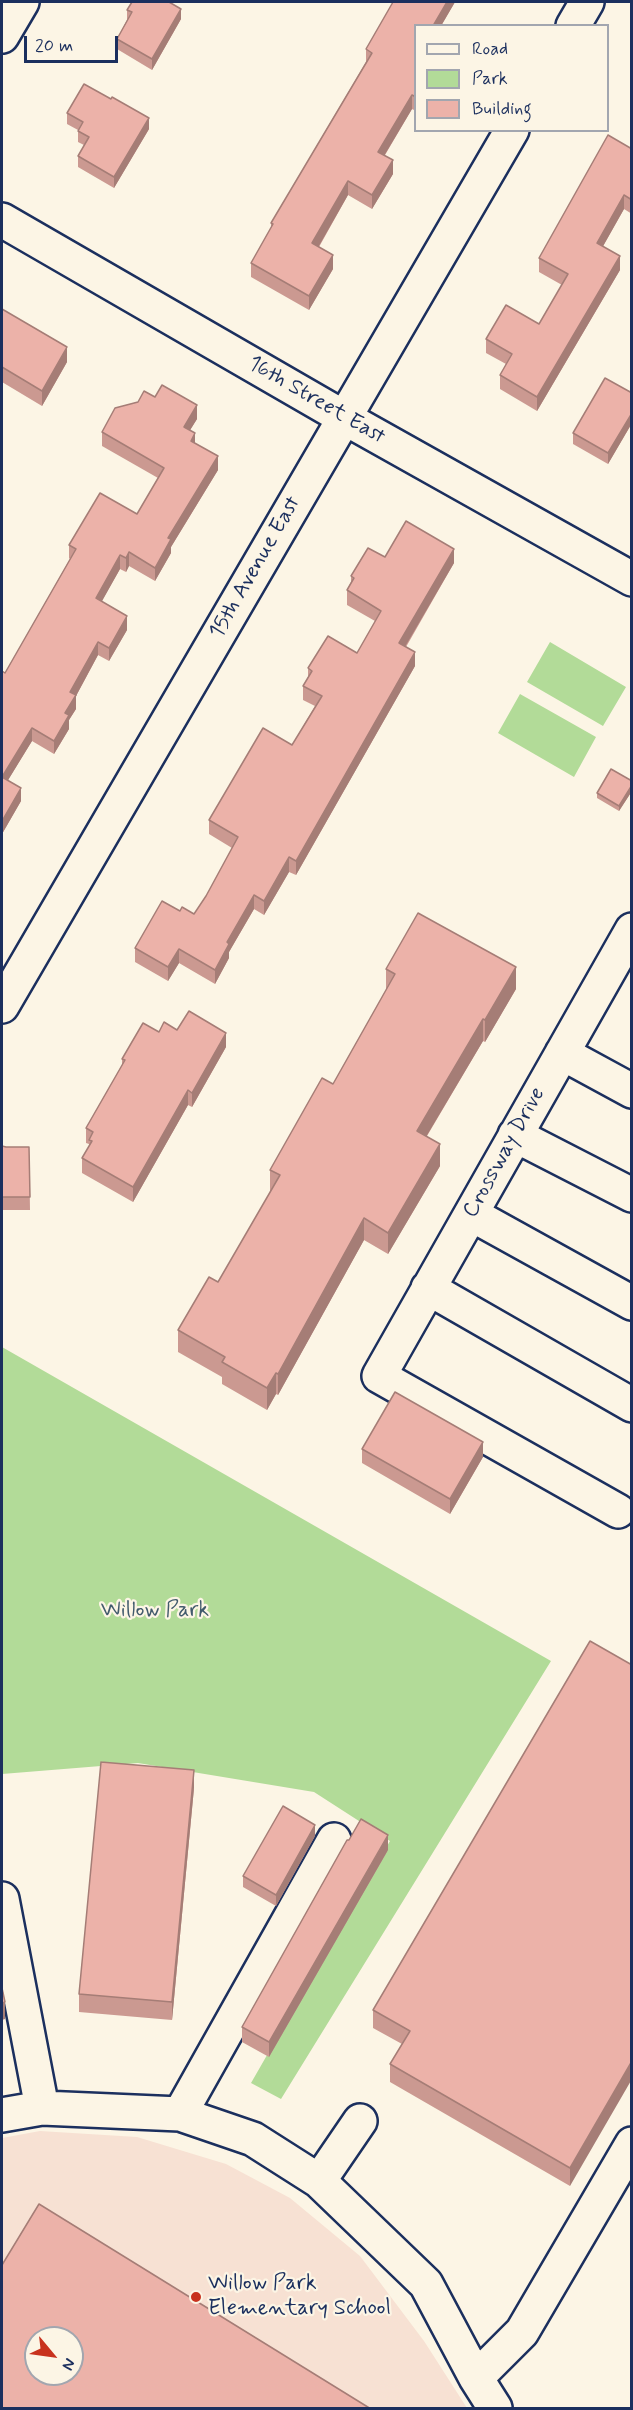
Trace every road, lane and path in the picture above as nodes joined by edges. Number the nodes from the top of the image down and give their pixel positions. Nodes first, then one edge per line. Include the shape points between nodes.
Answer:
1 (22, 2) edge
2 (587, 2) edge
3 (574, 24) edge
4 (2, 36) edge
5 (511, 132) edge
6 (2, 220) edge
7 (343, 417) junction
8 (632, 579) edge
9 (632, 930) edge
10 (2, 1006) edge
11 (562, 1053) junction
12 (632, 1091) edge
13 (515, 1135) junction
14 (632, 1195) edge
15 (471, 1214) junction
16 (428, 1288) junction
17 (632, 1303) edge
18 (632, 1405) edge
19 (627, 1506) edge
20 (334, 1840) dead end
21 (2, 1899) edge
22 (42, 2108) junction
23 (180, 2114) junction
24 (2, 2115) edge
25 (360, 2121) dead end
26 (632, 2144) edge
27 (319, 2181) junction
28 (476, 2378) junction
29 (495, 2409) edge

1 - 4 street
2 - 3 street
5 - 7 street, 15th Avenue East
6 - 7 street, 16th Street East
7 - 8 street, 16th Street East
7 - 10 street, 15th Avenue East
9 - 11 street, Crossway Drive
11 - 12 street
11 - 13 street, Crossway Drive
13 - 14 street
13 - 15 street, Crossway Drive
15 - 16 street, Crossway Drive
15 - 17 street
16 - 18 street
16 - 19 street, Crossway Drive via 379,1376
20 - 23 street
21 - 22 street
22 - 23 street
22 - 24 street
23 - 27 street via 253,2139
25 - 27 street
26 - 28 street via 522,2332
27 - 28 street via 426,2284
28 - 29 street

